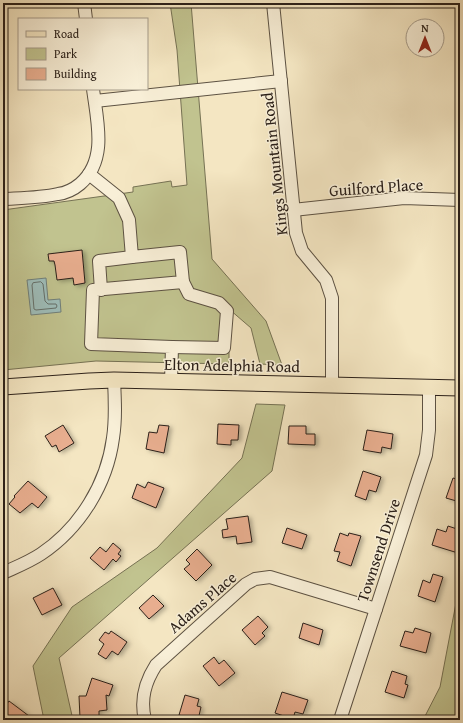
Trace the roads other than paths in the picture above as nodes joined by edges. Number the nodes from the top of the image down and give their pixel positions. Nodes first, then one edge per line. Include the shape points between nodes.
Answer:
1 (84, 3) edge
2 (273, 3) edge
3 (86, 18) edge
4 (281, 81) junction
5 (94, 95) edge
6 (89, 174) junction
7 (3, 199) edge
8 (460, 200) edge
9 (293, 210) junction
10 (132, 257) junction
11 (183, 282) junction
12 (101, 290) junction
13 (172, 347) junction
14 (114, 380) junction
15 (171, 382) junction
16 (332, 385) junction
17 (3, 387) edge
18 (429, 387) junction
19 (460, 388) edge
20 (3, 572) edge
21 (376, 609) junction
22 (145, 720) edge
23 (340, 720) edge

1 - 3 street
2 - 4 street, Kings Mountain Road
4 - 5 street
4 - 9 street, Kings Mountain Road
5 - 6 street via 98,148
6 - 7 street via 78,186 69,191
6 - 10 street via 119,198 129,220
8 - 9 street, Guilford Place via 404,198
9 - 16 street, Kings Mountain Road via 300,245 326,280 332,298
10 - 11 street via 180,252
10 - 12 street via 99,261
11 - 12 street
11 - 13 street via 189,294 219,303 227,311 224,348
12 - 13 street via 93,290 91,344
13 - 15 street
14 - 15 main road, Elton Adelphia Road
14 - 17 main road, Elton Adelphia Road
14 - 20 street via 115,425 111,451 107,467 89,504 52,546 20,566
15 - 16 main road, Elton Adelphia Road
16 - 18 main road, Elton Adelphia Road
18 - 19 main road, Elton Adelphia Road
18 - 21 street, Townsend Drive via 426,455
21 - 22 street, Adams Place via 270,577 255,578 156,665 143,694
21 - 23 street, Townsend Drive

